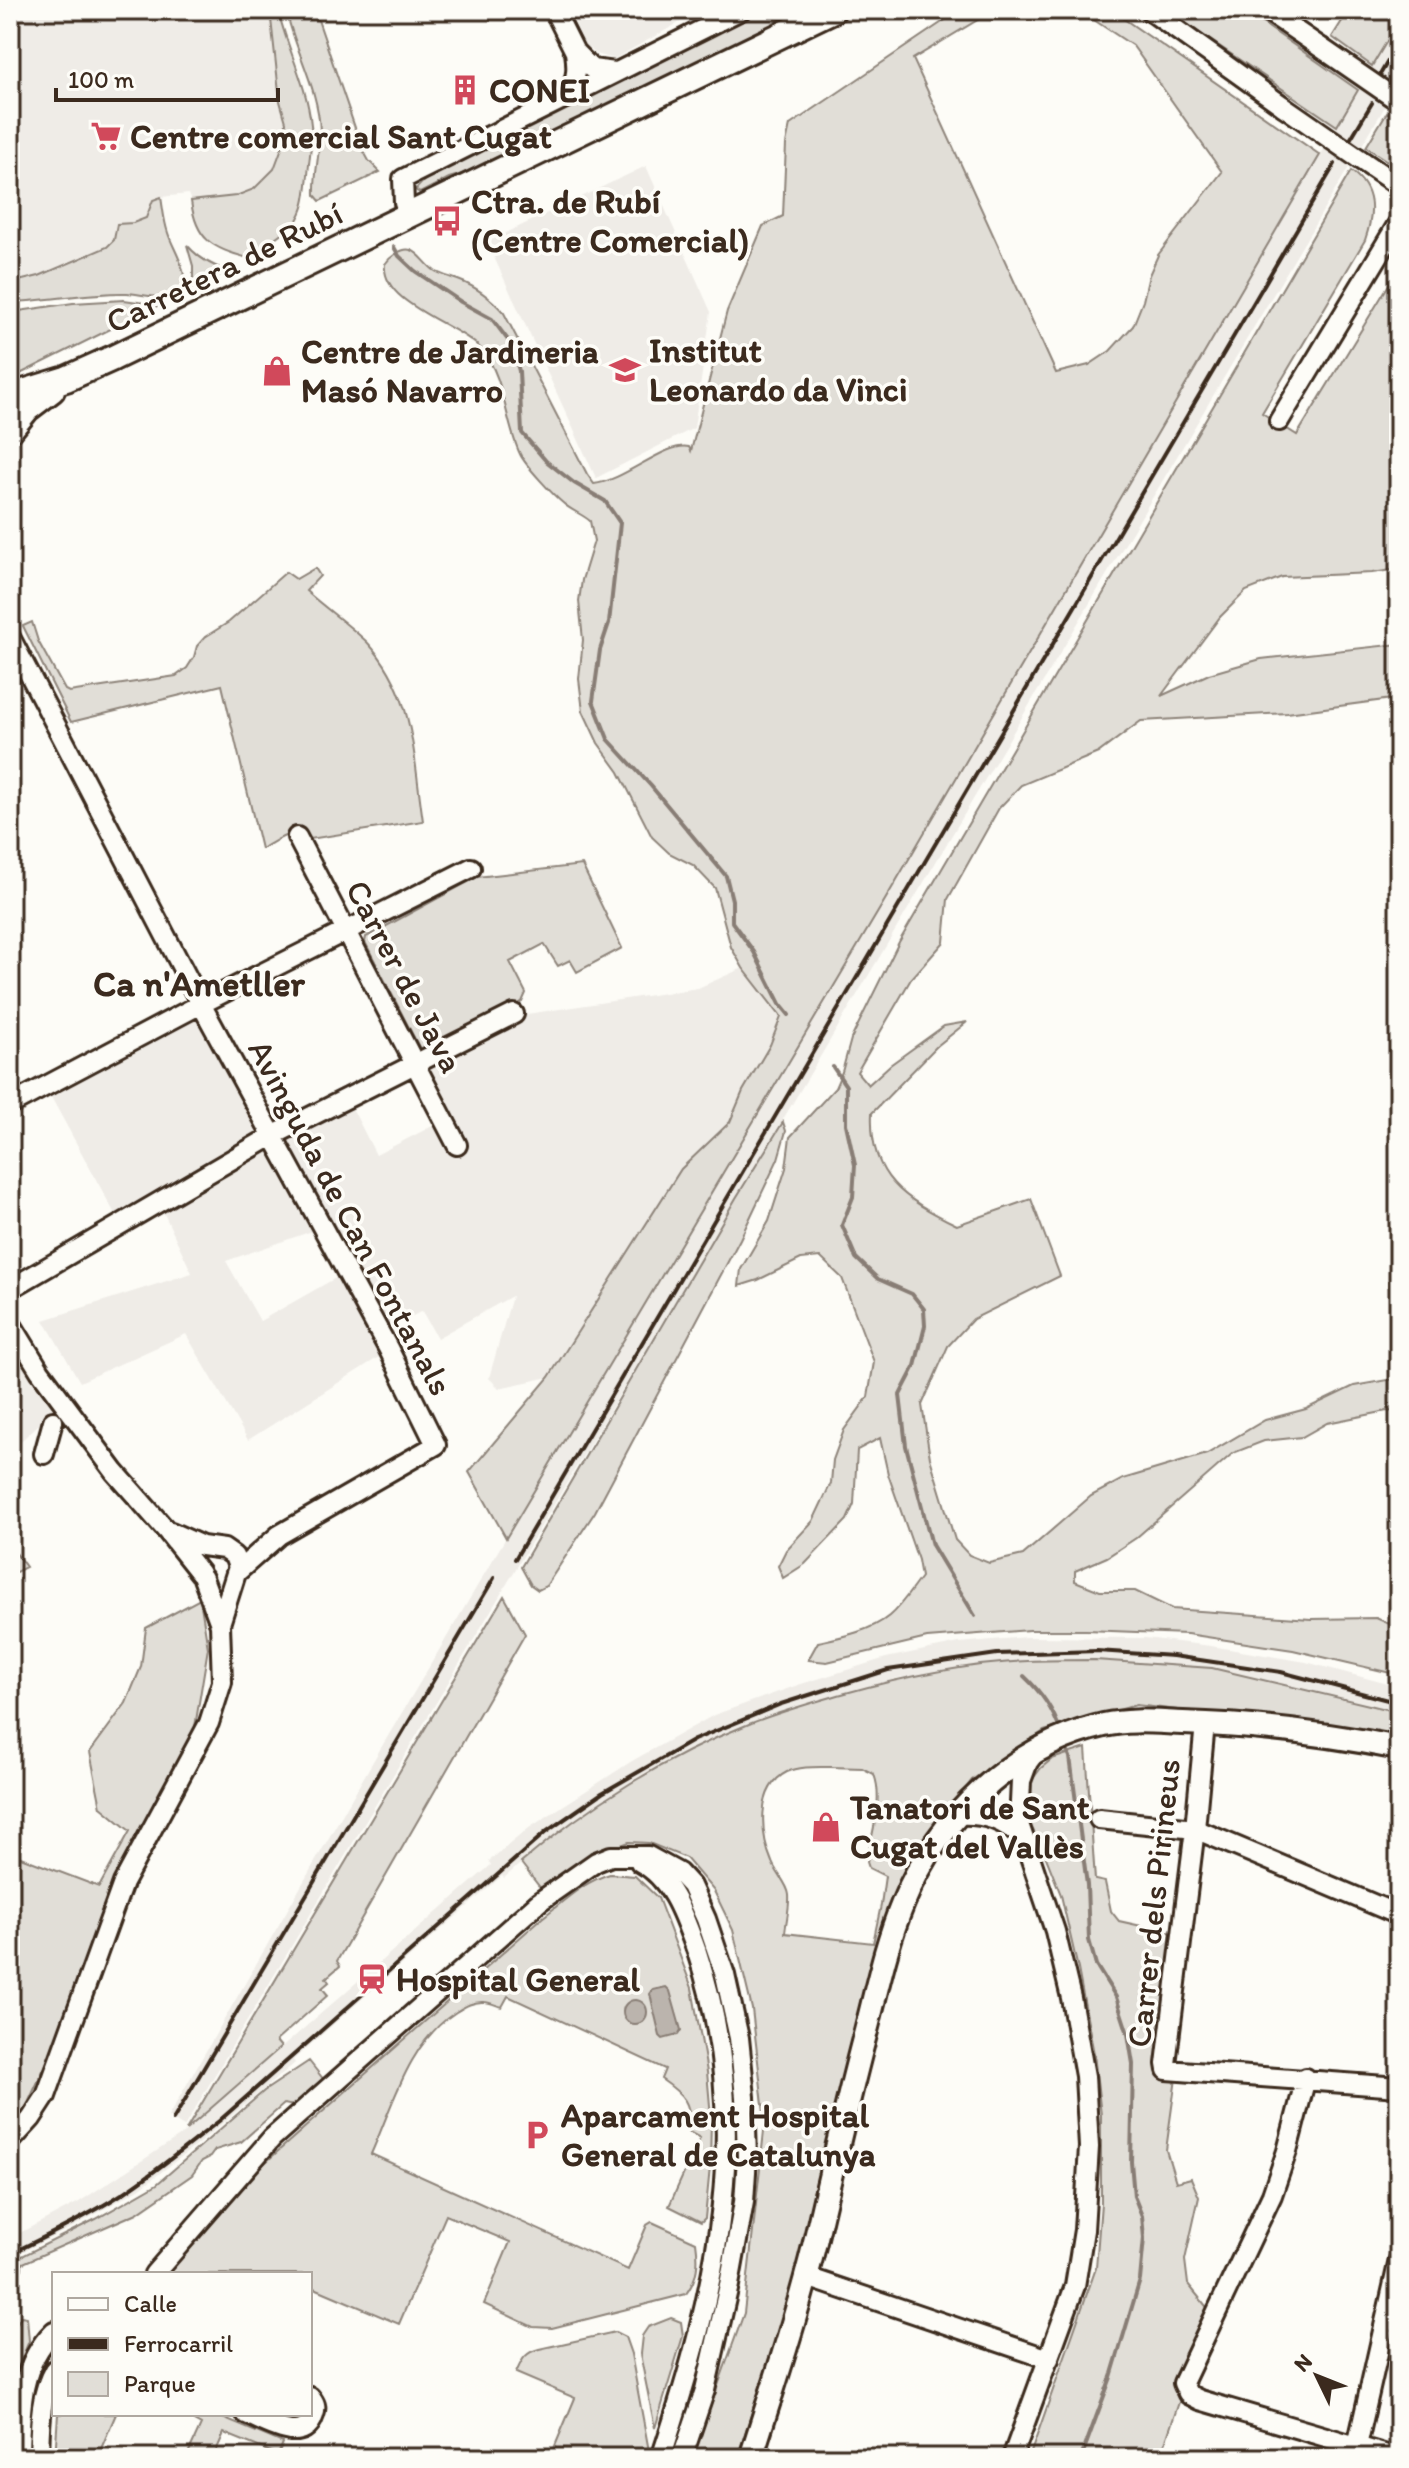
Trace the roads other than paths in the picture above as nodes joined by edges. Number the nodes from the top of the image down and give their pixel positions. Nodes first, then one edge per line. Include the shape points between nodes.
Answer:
1 (554, 10) edge
2 (741, 10) edge
3 (833, 10) edge
4 (1149, 10) edge
5 (1266, 10) edge
6 (575, 52) junction
7 (618, 72) junction
8 (1397, 100) edge
9 (559, 101) junction
10 (1399, 186) edge
11 (410, 216) junction
12 (1399, 222) edge
13 (66, 379) junction
14 (10, 396) edge
15 (1279, 421) dead end
16 (10, 430) edge
17 (10, 637) edge
18 (297, 837) dead end
19 (471, 868) dead end
20 (345, 931) junction
21 (201, 1004) junction
22 (514, 1014) dead end
23 (416, 1064) junction
24 (10, 1105) edge
25 (272, 1136) junction
26 (457, 1145) dead end
27 (10, 1289) edge
28 (10, 1322) edge
29 (53, 1421) dead end
30 (44, 1454) dead end
31 (166, 1530) junction
32 (279, 1535) junction
33 (219, 1549) junction
34 (202, 1576) junction
35 (235, 1576) junction
36 (220, 1624) junction
37 (1204, 1734) dead end
38 (1042, 1747) junction
39 (1399, 1748) edge
40 (957, 1815) junction
41 (1099, 1819) dead end
42 (1195, 1829) junction
43 (1025, 1840) junction
44 (630, 1857) junction
45 (1399, 1915) edge
46 (1306, 2078) junction
47 (1399, 2087) edge
48 (10, 2142) edge
49 (1399, 2260) edge
50 (156, 2272) edge
51 (807, 2277) junction
52 (52, 2333) edge
53 (1049, 2359) junction
54 (52, 2374) edge
55 (312, 2399) edge
56 (251, 2416) edge
57 (1356, 2452) edge
58 (19, 2458) edge
59 (39, 2458) edge
60 (661, 2458) edge
61 (682, 2458) edge
62 (751, 2458) edge
63 (1012, 2458) edge
64 (1397, 2458) edge

1 - 6 street
2 - 7 street
3 - 11 main road, Carretera de Rubí
4 - 10 street, bridge
5 - 8 street, bridge
6 - 7 street via 592,69
6 - 9 street via 574,84
7 - 9 street
9 - 11 street via 403,179
11 - 13 main road, Carretera de Rubí
12 - 15 street
13 - 14 main road
13 - 16 main road via 27,409
17 - 21 street, Avinguda de Can Fontanals
18 - 20 street, Carrer de Java
19 - 20 street
20 - 21 street
20 - 23 street, Carrer de Java
21 - 24 street
21 - 25 street, Avinguda de Can Fontanals
22 - 23 street
23 - 25 street
23 - 26 street, Carrer de Java
25 - 27 street
25 - 32 street, Avinguda de Can Fontanals via 436,1445
28 - 31 street via 62,1403
29 - 30 street
31 - 33 street
31 - 34 street
32 - 33 street
32 - 35 street
33 - 34 street via 203,1555
33 - 35 street via 237,1561
34 - 35 street via 218,1586
34 - 36 street
35 - 36 street
36 - 48 street via 222,1682 209,1723 123,1883 46,2096
37 - 42 street, Carrer dels Pirineus
38 - 39 street via 1132,1721 1280,1729
38 - 40 street via 999,1776
38 - 43 street via 1028,1762 1021,1781 1019,1824
40 - 43 street via 985,1816
40 - 51 street via 931,1849 896,1922
41 - 42 street
42 - 45 street
42 - 46 street, Carrer dels Pirineus via 1167,2070
43 - 53 street via 1071,1998 1085,2076 1089,2147 1075,2286
44 - 50 street via 611,1856 565,1882 465,1966 272,2138
44 - 60 street via 662,1879 688,1927 720,2041 726,2098 724,2200 710,2281 686,2385
44 - 61 street via 648,1856 691,1886 725,1975 745,2097 745,2187 732,2272 705,2390
46 - 47 street
46 - 57 street via 1272,2195 1183,2383 1192,2397
49 - 57 street
51 - 53 street
51 - 62 street
52 - 58 street via 31,2362 25,2381
53 - 63 street
54 - 59 street via 42,2404
55 - 56 street via 316,2409 304,2431
57 - 64 street

